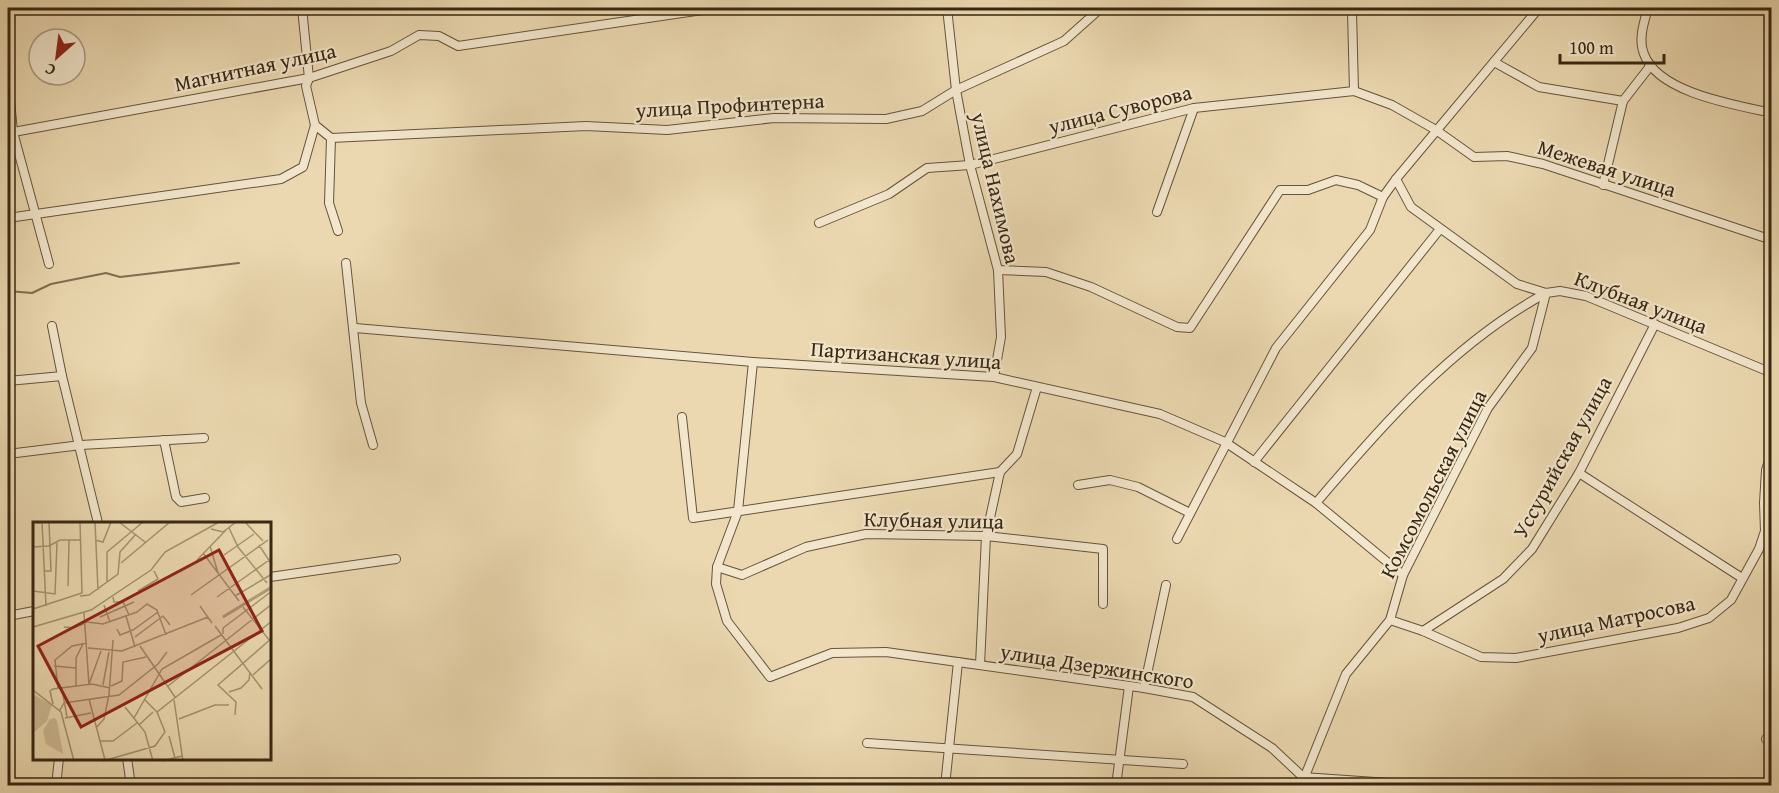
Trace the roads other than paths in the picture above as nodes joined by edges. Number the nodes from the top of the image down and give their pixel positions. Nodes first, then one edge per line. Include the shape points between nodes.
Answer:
1 (22, 8) edge
2 (302, 8) edge
3 (717, 8) edge
4 (947, 8) edge
5 (1101, 8) edge
6 (1349, 8) edge
7 (1539, 8) edge
8 (1648, 8) edge
9 (8, 10) edge
10 (1494, 62) junction
11 (1651, 65) junction
12 (309, 78) junction
13 (8, 79) edge
14 (956, 90) junction
15 (1354, 91) junction
16 (1623, 101) junction
17 (1194, 108) junction
18 (1772, 113) edge
19 (315, 125) junction
20 (1436, 130) junction
21 (10, 132) edge
22 (331, 138) junction
23 (970, 165) junction
24 (1396, 179) junction
25 (1603, 185) junction
26 (1383, 197) junction
27 (1157, 212) dead end
28 (36, 213) junction
29 (8, 218) edge
30 (819, 223) dead end
31 (1440, 230) junction
32 (338, 231) dead end
33 (1772, 240) edge
34 (346, 263) dead end
35 (49, 264) dead end
36 (998, 270) junction
37 (1546, 293) junction
38 (1655, 324) junction
39 (52, 326) dead end
40 (355, 328) junction
41 (753, 362) junction
42 (1770, 370) edge
43 (62, 376) junction
44 (994, 377) junction
45 (8, 381) edge
46 (1037, 387) junction
47 (682, 417) dead end
48 (204, 438) dead end
49 (164, 440) junction
50 (1225, 442) junction
51 (81, 445) junction
52 (373, 445) dead end
53 (1772, 452) edge
54 (8, 454) edge
55 (1254, 462) junction
56 (1000, 472) junction
57 (1579, 473) junction
58 (1078, 485) dead end
59 (205, 498) dead end
60 (1316, 503) junction
61 (738, 512) junction
62 (1190, 513) junction
63 (98, 522) edge
64 (987, 536) junction
65 (1177, 539) dead end
66 (396, 559) dead end
67 (717, 567) junction
68 (1403, 575) junction
69 (272, 577) edge
70 (1742, 578) junction
71 (1166, 585) dead end
72 (1103, 604) dead end
73 (33, 612) edge
74 (8, 616) edge
75 (1390, 620) junction
76 (1423, 631) junction
77 (958, 662) junction
78 (980, 665) junction
79 (1129, 686) junction
80 (1144, 688) junction
81 (867, 743) dead end
82 (949, 748) junction
83 (59, 760) edge
84 (127, 760) edge
85 (1121, 760) junction
86 (1183, 764) dead end
87 (1302, 781) edge
88 (56, 786) edge
89 (131, 786) edge
90 (945, 786) edge
91 (1116, 786) edge
92 (1433, 786) edge

1 - 9 street
2 - 12 street
3 - 12 street, Магнитная улица via 458,46 439,36 419,35 391,51
4 - 14 street, улица Нахимова
5 - 14 street, улица Профинтерна via 1064,41
6 - 15 street
7 - 10 street
8 - 11 street via 1642,33 1643,53
10 - 16 street via 1539,87
10 - 20 street
11 - 16 street
11 - 18 street via 1688,91
12 - 19 street via 306,86
12 - 21 street, Магнитная улица
13 - 21 street
14 - 22 street, улица Профинтерна via 922,111 886,119 774,118 667,130 586,126
14 - 23 street, улица Нахимова
15 - 17 street, улица Суворова
15 - 20 street, улица Суворова via 1392,105
16 - 25 street
17 - 23 street, улица Суворова
17 - 27 street
19 - 22 street
19 - 28 street via 303,167 281,179
20 - 24 street
20 - 25 street, Межевая улица via 1474,157 1507,156
21 - 28 street
22 - 32 street via 328,203
23 - 30 street, улица Суворова via 927,168 889,194
23 - 36 street, улица Нахимова
24 - 26 street
24 - 31 street, Клубная улица via 1411,207
25 - 33 street, Межевая улица
26 - 36 street via 1336,180 1308,190 1280,190 1190,327 1177,327 1091,286 1046,272
26 - 50 street via 1370,230 1276,348
28 - 29 street
28 - 35 street
31 - 37 street, Клубная улица via 1517,284
31 - 55 street
34 - 40 street
36 - 44 street, улица Нахимова via 1001,337
37 - 38 street, Клубная улица via 1560,291 1586,296
37 - 60 street via 1516,309 1425,382
37 - 68 street, Комсомольская улица via 1532,348 1488,408
38 - 42 street, Клубная улица
38 - 57 street, Уссурийская улица
39 - 43 street
40 - 41 street, Партизанская улица
40 - 52 street via 362,403
41 - 44 street, Партизанская улица
41 - 61 street
43 - 45 street
43 - 51 street
44 - 46 street, Партизанская улица
46 - 50 street, Партизанская улица via 1160,414
46 - 56 street via 1017,454
47 - 61 street via 693,518
48 - 49 street
49 - 51 street
49 - 59 street via 176,497 181,502
50 - 55 street, Партизанская улица
50 - 62 street
51 - 54 street
51 - 63 street
53 - 70 street, улица Матросова via 1766,470 1765,531
55 - 60 street, Партизанская улица
56 - 61 street
56 - 64 street
57 - 70 street
57 - 76 street, Уссурийская улица via 1532,549 1503,579
58 - 62 street via 1110,480 1138,487
60 - 68 street, Партизанская улица
61 - 67 street
62 - 65 street
64 - 67 street, Клубная улица via 866,534 806,547 742,575
64 - 72 street, Клубная улица via 1103,549
64 - 78 street
66 - 69 street
67 - 77 street, улица Дзержинского via 716,584 727,621 770,677 832,653 886,652
68 - 75 street, Комсомольская улица
70 - 76 street, улица Матросова via 1731,600 1709,618 1678,628 1516,658 1481,657
71 - 80 street
73 - 74 street
75 - 76 street, улица Матросова
75 - 87 street, Комсомольская улица via 1346,674
77 - 78 street, улица Дзержинского
77 - 82 street
78 - 79 street, улица Дзержинского
79 - 80 street, улица Дзержинского
79 - 85 street
80 - 87 street, улица Дзержинского via 1193,697 1272,748
81 - 82 street
82 - 85 street
82 - 90 street
83 - 88 street
84 - 89 street
85 - 86 street
85 - 91 street
87 - 92 street

